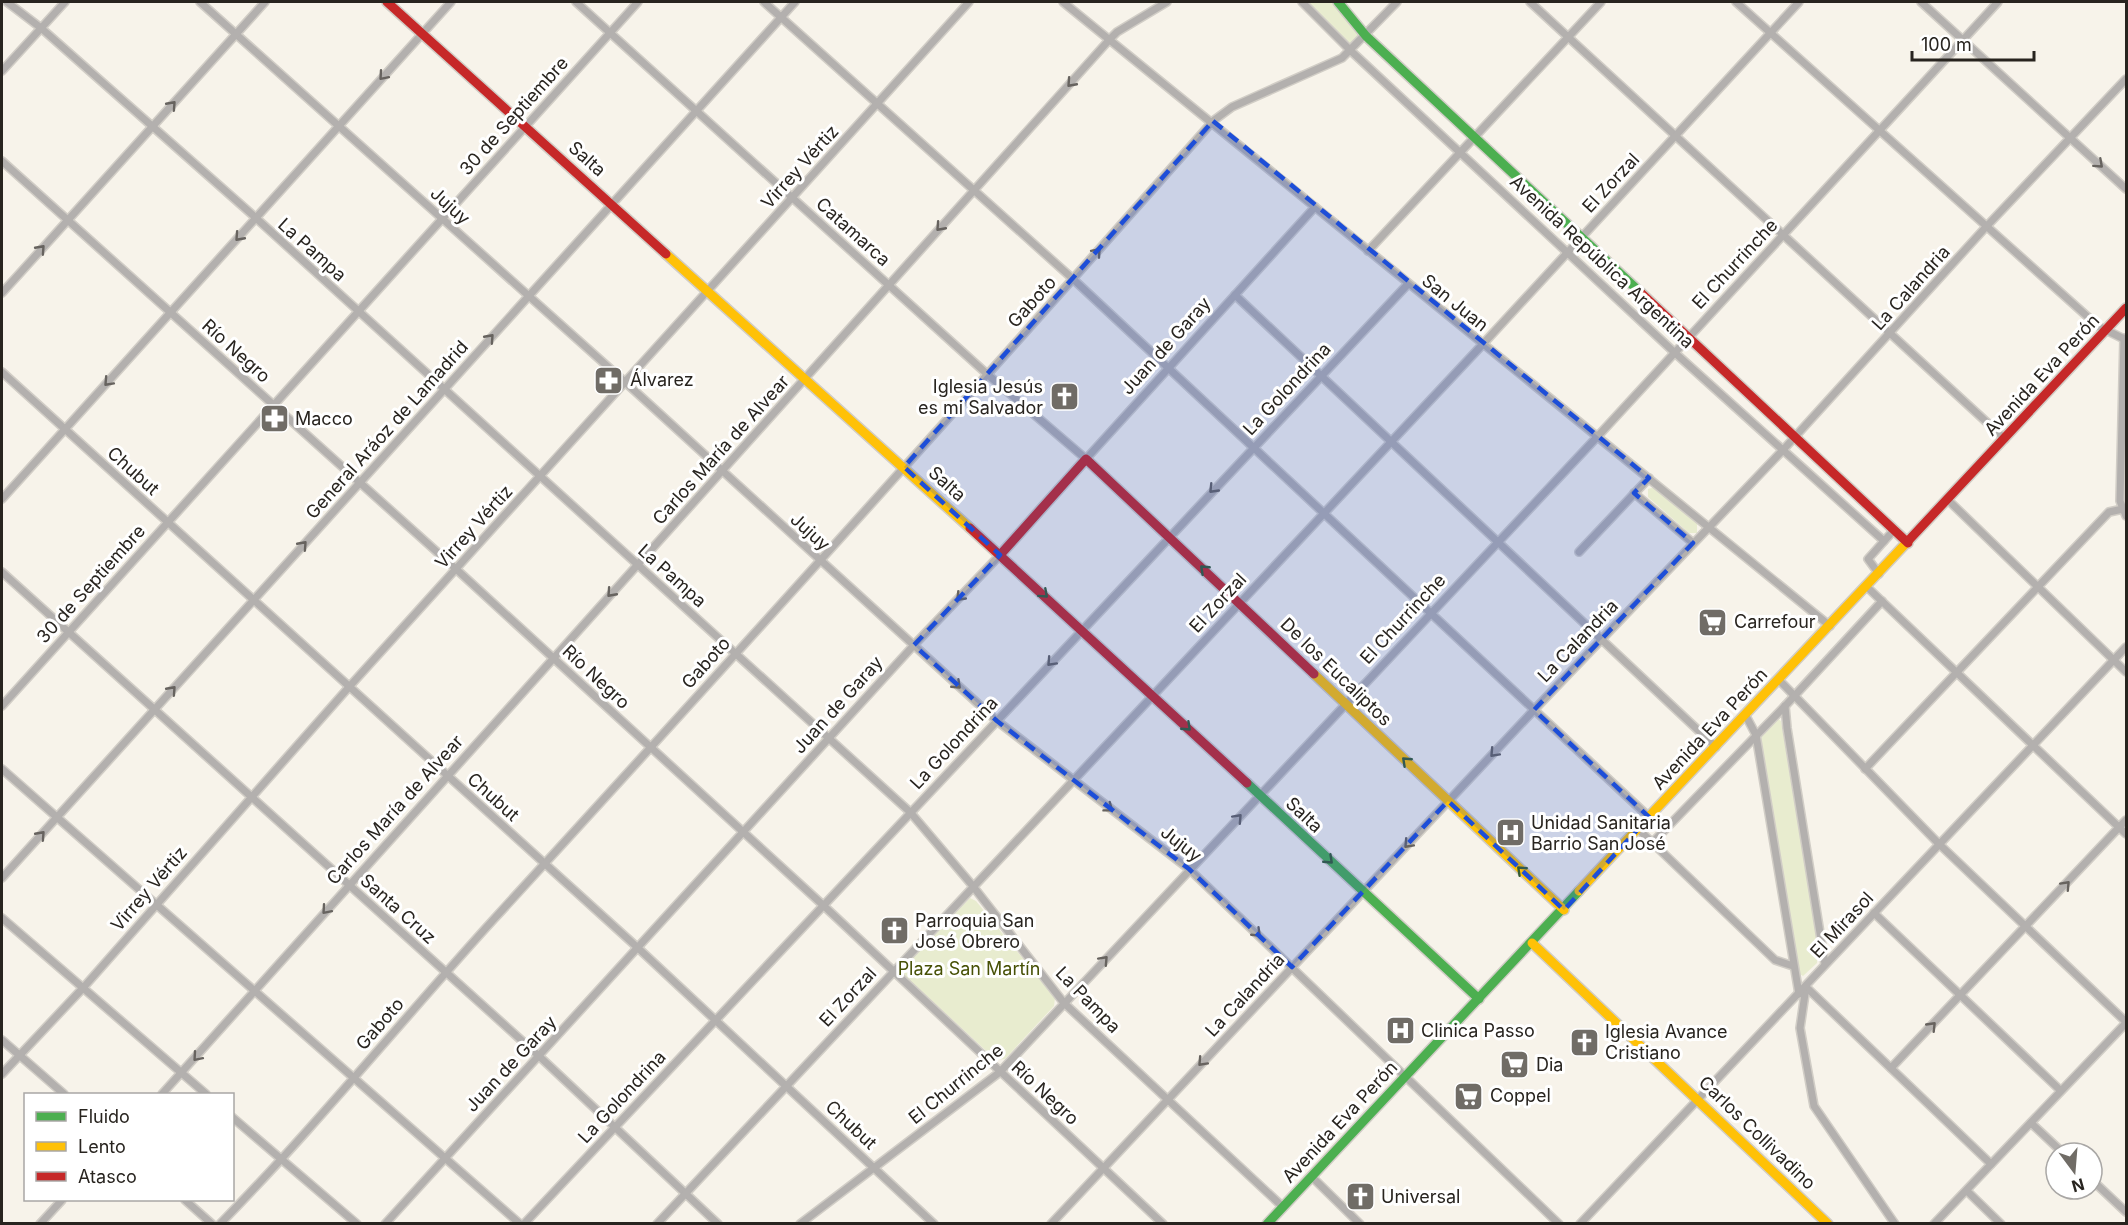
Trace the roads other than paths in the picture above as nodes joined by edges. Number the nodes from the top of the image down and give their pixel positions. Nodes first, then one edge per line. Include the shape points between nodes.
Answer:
1 (7, 2) edge
2 (65, 2) edge
3 (200, 2) edge
4 (265, 2) edge
5 (387, 2) edge
6 (451, 2) edge
7 (576, 2) edge
8 (638, 2) edge
9 (764, 2) edge
10 (795, 2) edge
11 (969, 2) edge
12 (1063, 2) edge
13 (1167, 2) edge
14 (1302, 2) edge
15 (1338, 2) edge
16 (1397, 2) edge
17 (1530, 2) edge
18 (1601, 2) edge
19 (1736, 2) edge
20 (1799, 2) edge
21 (1921, 2) edge
22 (1998, 2) edge
23 (781, 17) junction
24 (41, 28) junction
25 (422, 32) junction
26 (610, 32) junction
27 (1771, 33) junction
28 (236, 34) junction
29 (1365, 36) junction
30 (1568, 36) junction
31 (1110, 39) junction
32 (1964, 40) junction
33 (1351, 51) junction
34 (2, 71) edge
35 (2127, 79) edge
36 (877, 105) junction
37 (696, 110) junction
38 (1213, 121) junction
39 (153, 126) junction
40 (339, 126) junction
41 (525, 126) junction
42 (1880, 132) junction
43 (1675, 136) junction
44 (1474, 138) junction
45 (2071, 139) junction
46 (1460, 152) junction
47 (2, 161) edge
48 (2127, 189) edge
49 (974, 190) junction
50 (792, 197) junction
51 (612, 204) junction
52 (1315, 207) junction
53 (256, 218) junction
54 (68, 219) junction
55 (441, 219) junction
56 (1985, 228) junction
57 (1782, 236) junction
58 (1582, 237) junction
59 (1368, 251) junction
60 (1568, 252) junction
61 (1073, 279) junction
62 (1407, 284) junction
63 (889, 285) junction
64 (709, 291) junction
65 (2, 293) edge
66 (1235, 295) junction
67 (528, 296) junction
68 (2127, 308) edge
69 (171, 313) junction
70 (359, 313) junction
71 (2108, 330) junction
72 (1890, 335) junction
73 (1688, 337) junction
74 (2126, 339) edge
75 (1483, 344) junction
76 (1674, 352) junction
77 (1170, 368) junction
78 (2, 372) edge
79 (987, 374) junction
80 (1320, 375) junction
81 (805, 379) junction
82 (625, 382) junction
83 (443, 389) junction
84 (271, 404) junction
85 (64, 429) junction
86 (1598, 436) junction
87 (1795, 437) junction
88 (2005, 439) junction
89 (1390, 442) junction
90 (1254, 447) junction
91 (1783, 450) junction
92 (1086, 459) junction
93 (904, 467) junction
94 (720, 472) junction
95 (540, 476) junction
96 (1649, 478) junction
97 (359, 483) junction
98 (1634, 493) junction
99 (2, 499) edge
100 (1948, 501) junction
101 (1324, 513) junction
102 (2125, 513) edge
103 (166, 522) junction
104 (1709, 527) junction
105 (1894, 530) junction
106 (1168, 536) junction
107 (1884, 541) junction
108 (1496, 542) junction
109 (1693, 543) junction
110 (1908, 543) junction
111 (1579, 552) dead end
112 (1000, 555) junction
113 (819, 559) junction
114 (637, 565) junction
115 (456, 569) junction
116 (2, 572) edge
117 (1879, 574) junction
118 (1867, 587) junction
119 (2037, 588) junction
120 (254, 600) junction
121 (1882, 601) junction
122 (1239, 602) junction
123 (1431, 613) junction
124 (1830, 626) junction
125 (1082, 628) junction
126 (67, 633) junction
127 (1601, 639) junction
128 (914, 645) junction
129 (2127, 647) edge
130 (735, 653) junction
131 (552, 657) junction
132 (2114, 660) junction
133 (2127, 672) edge
134 (1957, 673) junction
135 (1779, 680) junction
136 (349, 687) junction
137 (1153, 695) junction
138 (1793, 697) junction
139 (1344, 703) junction
140 (2, 706) edge
141 (1785, 706) junction
142 (154, 709) junction
143 (1534, 710) junction
144 (1746, 716) junction
145 (996, 721) junction
146 (1756, 735) junction
147 (830, 738) junction
148 (2033, 746) junction
149 (650, 747) junction
150 (1716, 747) junction
151 (2, 769) edge
152 (1865, 770) junction
153 (446, 776) junction
154 (1072, 780) junction
155 (1259, 795) junction
156 (252, 796) junction
157 (1448, 801) junction
158 (910, 812) junction
159 (1649, 817) junction
160 (56, 818) junction
161 (2127, 820) edge
162 (2120, 827) junction
163 (1638, 828) junction
164 (744, 832) junction
165 (2127, 834) edge
166 (1653, 842) junction
167 (1939, 844) junction
168 (544, 863) junction
169 (1190, 869) junction
170 (2, 878) edge
171 (349, 885) junction
172 (972, 885) junction
173 (1363, 892) junction
174 (156, 904) junction
175 (824, 906) junction
176 (1564, 910) junction
177 (1874, 913) junction
178 (2, 918) edge
179 (2026, 927) junction
180 (1532, 943) junction
181 (638, 948) junction
182 (1825, 964) junction
183 (1793, 966) junction
184 (1292, 967) junction
185 (893, 971) junction
186 (445, 972) junction
187 (1806, 987) junction
188 (83, 988) junction
189 (256, 990) junction
190 (1799, 994) junction
191 (1962, 995) junction
192 (1479, 999) junction
193 (1064, 1003) junction
194 (716, 1020) junction
195 (2127, 1023) edge
196 (2, 1040) edge
197 (19, 1055) junction
198 (540, 1057) junction
199 (1892, 1068) junction
200 (1000, 1072) junction
201 (2, 1074) edge
202 (183, 1074) junction
203 (354, 1077) junction
204 (1406, 1077) junction
205 (786, 1086) junction
206 (2060, 1090) junction
207 (62, 1093) edge
208 (164, 1093) edge
209 (204, 1093) edge
210 (1168, 1098) junction
211 (1697, 1099) junction
212 (234, 1119) edge
213 (2031, 1122) junction
214 (615, 1126) junction
215 (2051, 1141) edge
216 (448, 1158) junction
217 (282, 1160) junction
218 (1991, 1164) junction
219 (874, 1167) junction
220 (1104, 1168) junction
221 (1312, 1177) junction
222 (1967, 1191) junction
223 (2104, 1191) edge
224 (685, 1193) junction
225 (61, 1201) edge
226 (186, 1201) edge
227 (1282, 1207) junction
228 (2127, 1212) edge
229 (40, 1224) edge
230 (212, 1224) edge
231 (220, 1224) edge
232 (357, 1224) edge
233 (385, 1224) edge
234 (522, 1224) edge
235 (657, 1224) edge
236 (718, 1224) edge
237 (800, 1224) edge
238 (934, 1224) edge
239 (1052, 1224) edge
240 (1163, 1224) edge
241 (1267, 1224) edge
242 (1360, 1224) edge
243 (1559, 1224) edge
244 (1580, 1224) edge
245 (1828, 1224) edge
246 (1895, 1224) edge
247 (1934, 1224) edge
248 (2001, 1224) edge

1 - 24 street, La Pampa
2 - 24 street
3 - 28 street, Jujuy
4 - 28 street
5 - 25 street, Salta
6 - 25 street
7 - 26 street, Catamarca
8 - 26 street, 30 de Septiembre
9 - 23 street
10 - 23 street, General Aráoz de Lamadrid
11 - 36 street, Virrey Vértiz
12 - 31 street, San Juan
13 - 31 street, Carlos María de Alvear
14 - 33 street, Avenida República Argentina
15 - 29 street, Avenida República Argentina
16 - 29 street, Gaboto
17 - 30 street
18 - 30 street
19 - 27 street
20 - 27 street, El Zorzal
21 - 32 street
22 - 32 street, El Churrinche
23 - 36 street
23 - 37 street, General Aráoz de Lamadrid
24 - 34 street
24 - 39 street, La Pampa
25 -> 40 street
25 - 41 street, Salta
26 - 37 street, Catamarca
26 - 41 street, 30 de Septiembre
27 - 42 street
27 - 43 street, El Zorzal
39 -> 28 street
28 - 40 street, Jujuy
29 - 33 street, Gaboto
29 - 44 street, Avenida República Argentina
30 - 43 street
30 - 44 street
31 - 38 street, San Juan
31 -> 49 street, Carlos María de Alvear
32 - 42 street, El Churrinche
32 - 45 street
33 - 38 street, Gaboto via 1334,63 1232,108
33 - 46 street, Avenida República Argentina
35 - 45 street, La Calandria
36 - 49 street
36 - 50 street, Virrey Vértiz
37 - 50 street, Catamarca
37 - 51 street, General Aráoz de Lamadrid
38 - 52 street, San Juan
61 -> 38 street, Gaboto
39 - 53 street, La Pampa
39 - 54 street
40 - 53 street
40 - 55 street, Jujuy
41 - 51 street, Salta
41 - 55 street, 30 de Septiembre
42 - 56 street
42 - 57 street, El Churrinche
43 - 57 street
43 - 58 street, El Zorzal
44 - 46 street
44 - 58 street, Avenida República Argentina
45 -> 48 street
45 - 56 street, La Calandria
46 - 59 street
46 - 60 street, Avenida República Argentina
47 - 54 street, Río Negro
49 - 61 street
49 -> 63 street, Carlos María de Alvear
50 - 63 street, Catamarca
50 - 64 street, Virrey Vértiz
51 - 64 street, Salta
51 - 67 street, General Aráoz de Lamadrid
52 - 59 street, San Juan
52 - 66 street, Juan de Garay
53 -> 69 street
53 - 70 street, La Pampa
65 -> 54 street
54 - 69 street, Río Negro
55 - 67 street, Jujuy
55 - 70 street, 30 de Septiembre
56 - 71 street via 2098,326
56 - 72 street, La Calandria
57 - 72 street
57 - 73 street, El Churrinche
58 - 60 street, El Zorzal
58 - 73 street, Avenida República Argentina
59 - 62 street, San Juan
60 - 75 street, El Zorzal
60 - 76 street, Avenida República Argentina
61 - 77 street
61 - 79 street, Gaboto
62 - 75 street, San Juan
62 - 80 street, La Golondrina
63 - 79 street, Catamarca
63 - 81 street, Carlos María de Alvear
64 - 81 street, Salta
64 - 82 street, Virrey Vértiz
66 - 77 street, Juan de Garay
66 - 80 street
67 - 82 street, Jujuy
83 -> 67 street, General Aráoz de Lamadrid
68 - 71 street, Avenida Eva Perón
69 - 84 street, Río Negro
69 -> 85 street
70 - 83 street, La Pampa
70 - 84 street, 30 de Septiembre
71 - 74 street
71 - 88 street, Avenida Eva Perón
72 - 87 street, La Calandria
72 - 88 street
73 - 76 street, El Churrinche
73 - 87 street, Avenida República Argentina
74 - 102 street via 2120,501
75 - 86 street, San Juan
75 - 89 street, El Zorzal
76 - 86 street, El Churrinche
76 - 91 street, Avenida República Argentina
77 - 90 street
77 - 92 street, Juan de Garay
78 - 85 street, Chubut
79 - 92 street, Catamarca
79 - 93 street, Gaboto
80 - 89 street
80 - 90 street, La Golondrina
81 - 93 street, Salta
81 - 94 street, Carlos María de Alvear
82 - 94 street, Jujuy
82 - 95 street, Virrey Vértiz
83 - 95 street, La Pampa
83 - 97 street, General Aráoz de Lamadrid
84 - 97 street, Río Negro
84 - 103 street, 30 de Septiembre
85 - 99 street
85 - 103 street, Chubut
86 - 96 street, San Juan
86 - 108 street, El Churrinche
87 - 91 street, La Calandria
87 - 105 street, Avenida República Argentina
88 - 100 street, Avenida Eva Perón
89 - 101 street, El Zorzal
89 - 108 street
90 - 101 street
90 -> 106 street, La Golondrina
91 - 104 street, La Calandria
91 - 107 street, Avenida República Argentina
92 - 106 street, De los Eucaliptos
92 - 112 street, Juan de Garay
93 - 112 street, Salta
93 - 113 street, Gaboto
94 - 113 street, Jujuy
94 - 114 street, Carlos María de Alvear
95 - 114 street, La Pampa
95 - 115 street, Virrey Vértiz
96 - 98 street
96 - 104 street, San Juan
97 - 115 street, Río Negro
120 -> 97 street, General Aráoz de Lamadrid
98 - 109 street
98 - 111 street
100 - 110 street, Avenida Eva Perón
100 - 119 street
101 - 122 street, El Zorzal
101 - 123 street
102 - 119 street via 2109,512
103 - 120 street, Chubut
103 - 126 street, 30 de Septiembre
104 - 109 street, La Calandria
104 - 124 street, San Juan
105 - 107 street
105 - 110 street, Avenida República Argentina
122 -> 106 street, De los Eucaliptos
106 - 125 street, La Golondrina
107 - 117 street via 1868,559
108 - 123 street, El Churrinche
108 - 127 street
109 - 127 street, La Calandria
110 - 117 street, Avenida Eva Perón
112 -> 125 street, Salta
112 -> 128 street, Juan de Garay
113 - 128 street, Jujuy
113 - 130 street, Gaboto
114 - 130 street, La Pampa
114 -> 131 street, Carlos María de Alvear
115 - 131 street, Río Negro
115 - 136 street, Virrey Vértiz
116 - 126 street, Santa Cruz
117 - 118 street, Avenida Eva Perón
118 - 121 street
118 - 124 street, Avenida Eva Perón
119 - 132 street
119 - 134 street
120 - 136 street, Chubut
142 -> 120 street, General Aráoz de Lamadrid
121 - 134 street
121 - 138 street
122 - 137 street, El Zorzal
122 - 139 street, De los Eucaliptos
123 - 139 street, El Churrinche
123 - 143 street
124 - 135 street, Avenida Eva Perón
125 - 137 street, Salta
125 -> 145 street, La Golondrina
126 - 140 street, 30 de Septiembre
126 - 142 street, Santa Cruz
127 - 143 street, La Calandria
127 - 150 street
128 -> 145 street, Jujuy
128 - 147 street, Juan de Garay
129 - 132 street, El Mirasol
130 - 147 street, La Pampa
130 - 149 street, Gaboto
131 - 149 street, Río Negro
131 - 153 street, Carlos María de Alvear
132 - 133 street
132 - 148 street, El Mirasol
134 - 148 street
134 - 152 street
135 - 138 street
135 - 144 street, Avenida Eva Perón
136 - 153 street, Chubut
136 - 156 street, Virrey Vértiz
137 - 154 street, El Zorzal
137 -> 155 street, Salta
138 - 141 street
138 - 152 street
139 - 155 street, El Churrinche
157 -> 139 street, De los Eucaliptos
141 - 146 street
141 - 182 street
142 - 156 street, Santa Cruz
142 - 160 street, General Aráoz de Lamadrid
143 -> 157 street, La Calandria
143 - 159 street
144 - 146 street
144 - 150 street, Avenida Eva Perón
145 - 154 street, Jujuy
145 - 158 street, La Golondrina
146 - 166 street
146 - 183 street
147 - 158 street, La Pampa
147 - 164 street, Juan de Garay
148 - 162 street
148 - 167 street, El Mirasol
149 - 164 street, Río Negro
149 - 168 street, Gaboto
150 - 159 street, Avenida Eva Perón
151 - 160 street
152 - 167 street
153 - 168 street, Chubut
153 - 171 street, Carlos María de Alvear
154 -> 169 street, Jujuy
154 - 172 street, El Zorzal
169 -> 155 street, El Churrinche
155 -> 173 street, Salta
156 - 171 street, Santa Cruz
156 - 174 street, Virrey Vértiz
157 -> 173 street, La Calandria
176 -> 157 street, De los Eucaliptos
158 - 172 street, La Pampa
158 - 175 street, La Golondrina
159 - 163 street, Avenida Eva Perón
170 -> 160 street, General Aráoz de Lamadrid
160 - 174 street
161 - 162 street
162 - 165 street
179 -> 162 street
163 - 166 street
163 - 176 street, Avenida Eva Perón
164 - 175 street, Río Negro
164 - 181 street, Juan de Garay
166 - 183 street via 1775,960
167 - 177 street, El Mirasol
167 - 179 street
168 - 181 street, Chubut
168 - 186 street, Gaboto
169 -> 184 street, Jujuy
193 -> 169 street, El Churrinche
171 - 186 street, Santa Cruz
171 -> 189 street, Carlos María de Alvear
172 - 185 street, El Zorzal
172 - 193 street, La Pampa
173 - 184 street, La Calandria
173 - 192 street, Salta
174 - 188 street, Virrey Vértiz
174 - 189 street
175 - 185 street, Río Negro
175 - 194 street, La Golondrina
176 - 180 street, Avenida Eva Perón
177 - 182 street, El Mirasol
177 - 191 street
178 - 188 street
179 - 191 street
179 - 195 street
180 - 192 street, Avenida Eva Perón
180 - 211 street, Carlos Collivadino
181 - 194 street, Chubut
181 - 198 street, Juan de Garay
182 - 187 street, El Mirasol
183 - 190 street
184 - 204 street, Jujuy
184 -> 210 street, La Calandria
185 - 200 street, Río Negro
185 - 205 street, El Zorzal
186 - 198 street, Santa Cruz
186 - 203 street, Gaboto
187 - 190 street, El Mirasol
187 - 199 street
187 - 246 street via 1800,1028 1815,1106
188 - 197 street, Virrey Vértiz
188 - 202 street
189 -> 202 street, Carlos María de Alvear
189 - 203 street
190 - 211 street, El Mirasol
199 -> 191 street
191 - 206 street
192 - 204 street, Avenida Eva Perón
193 - 200 street, El Churrinche
193 - 210 street, La Pampa
194 - 205 street, Chubut
194 - 214 street, La Golondrina
195 - 206 street
196 - 197 street
197 - 201 street, Virrey Vértiz
197 - 207 street
198 - 214 street, Santa Cruz
198 - 216 street, Juan de Garay
199 - 218 street
200 - 219 street, El Churrinche
200 - 220 street, Río Negro
202 - 208 street, Carlos María de Alvear
202 - 209 street
203 - 216 street
203 - 217 street, Gaboto
204 - 221 street, Avenida Eva Perón
204 - 243 street, Jujuy
205 - 219 street, Chubut
205 - 224 street, El Zorzal
206 - 213 street
210 - 220 street, La Calandria
210 - 227 street, La Pampa
211 - 244 street, El Mirasol
211 - 245 street, Carlos Collivadino
212 - 217 street
213 - 215 street
213 - 218 street
214 - 224 street, Santa Cruz
214 - 234 street, La Golondrina
216 - 233 street, Juan de Garay
216 - 234 street
217 - 231 street, Gaboto
217 - 232 street
218 - 222 street
219 - 237 street, El Churrinche
219 - 238 street, Chubut
220 - 239 street, La Calandria
220 - 240 street, Río Negro
221 - 227 street, Avenida Eva Perón
221 - 242 street
222 - 247 street
222 - 248 street
223 - 228 street
224 - 235 street, El Zorzal
224 - 236 street, Santa Cruz
225 - 229 street
226 - 230 street
227 - 241 street, Avenida Eva Perón

